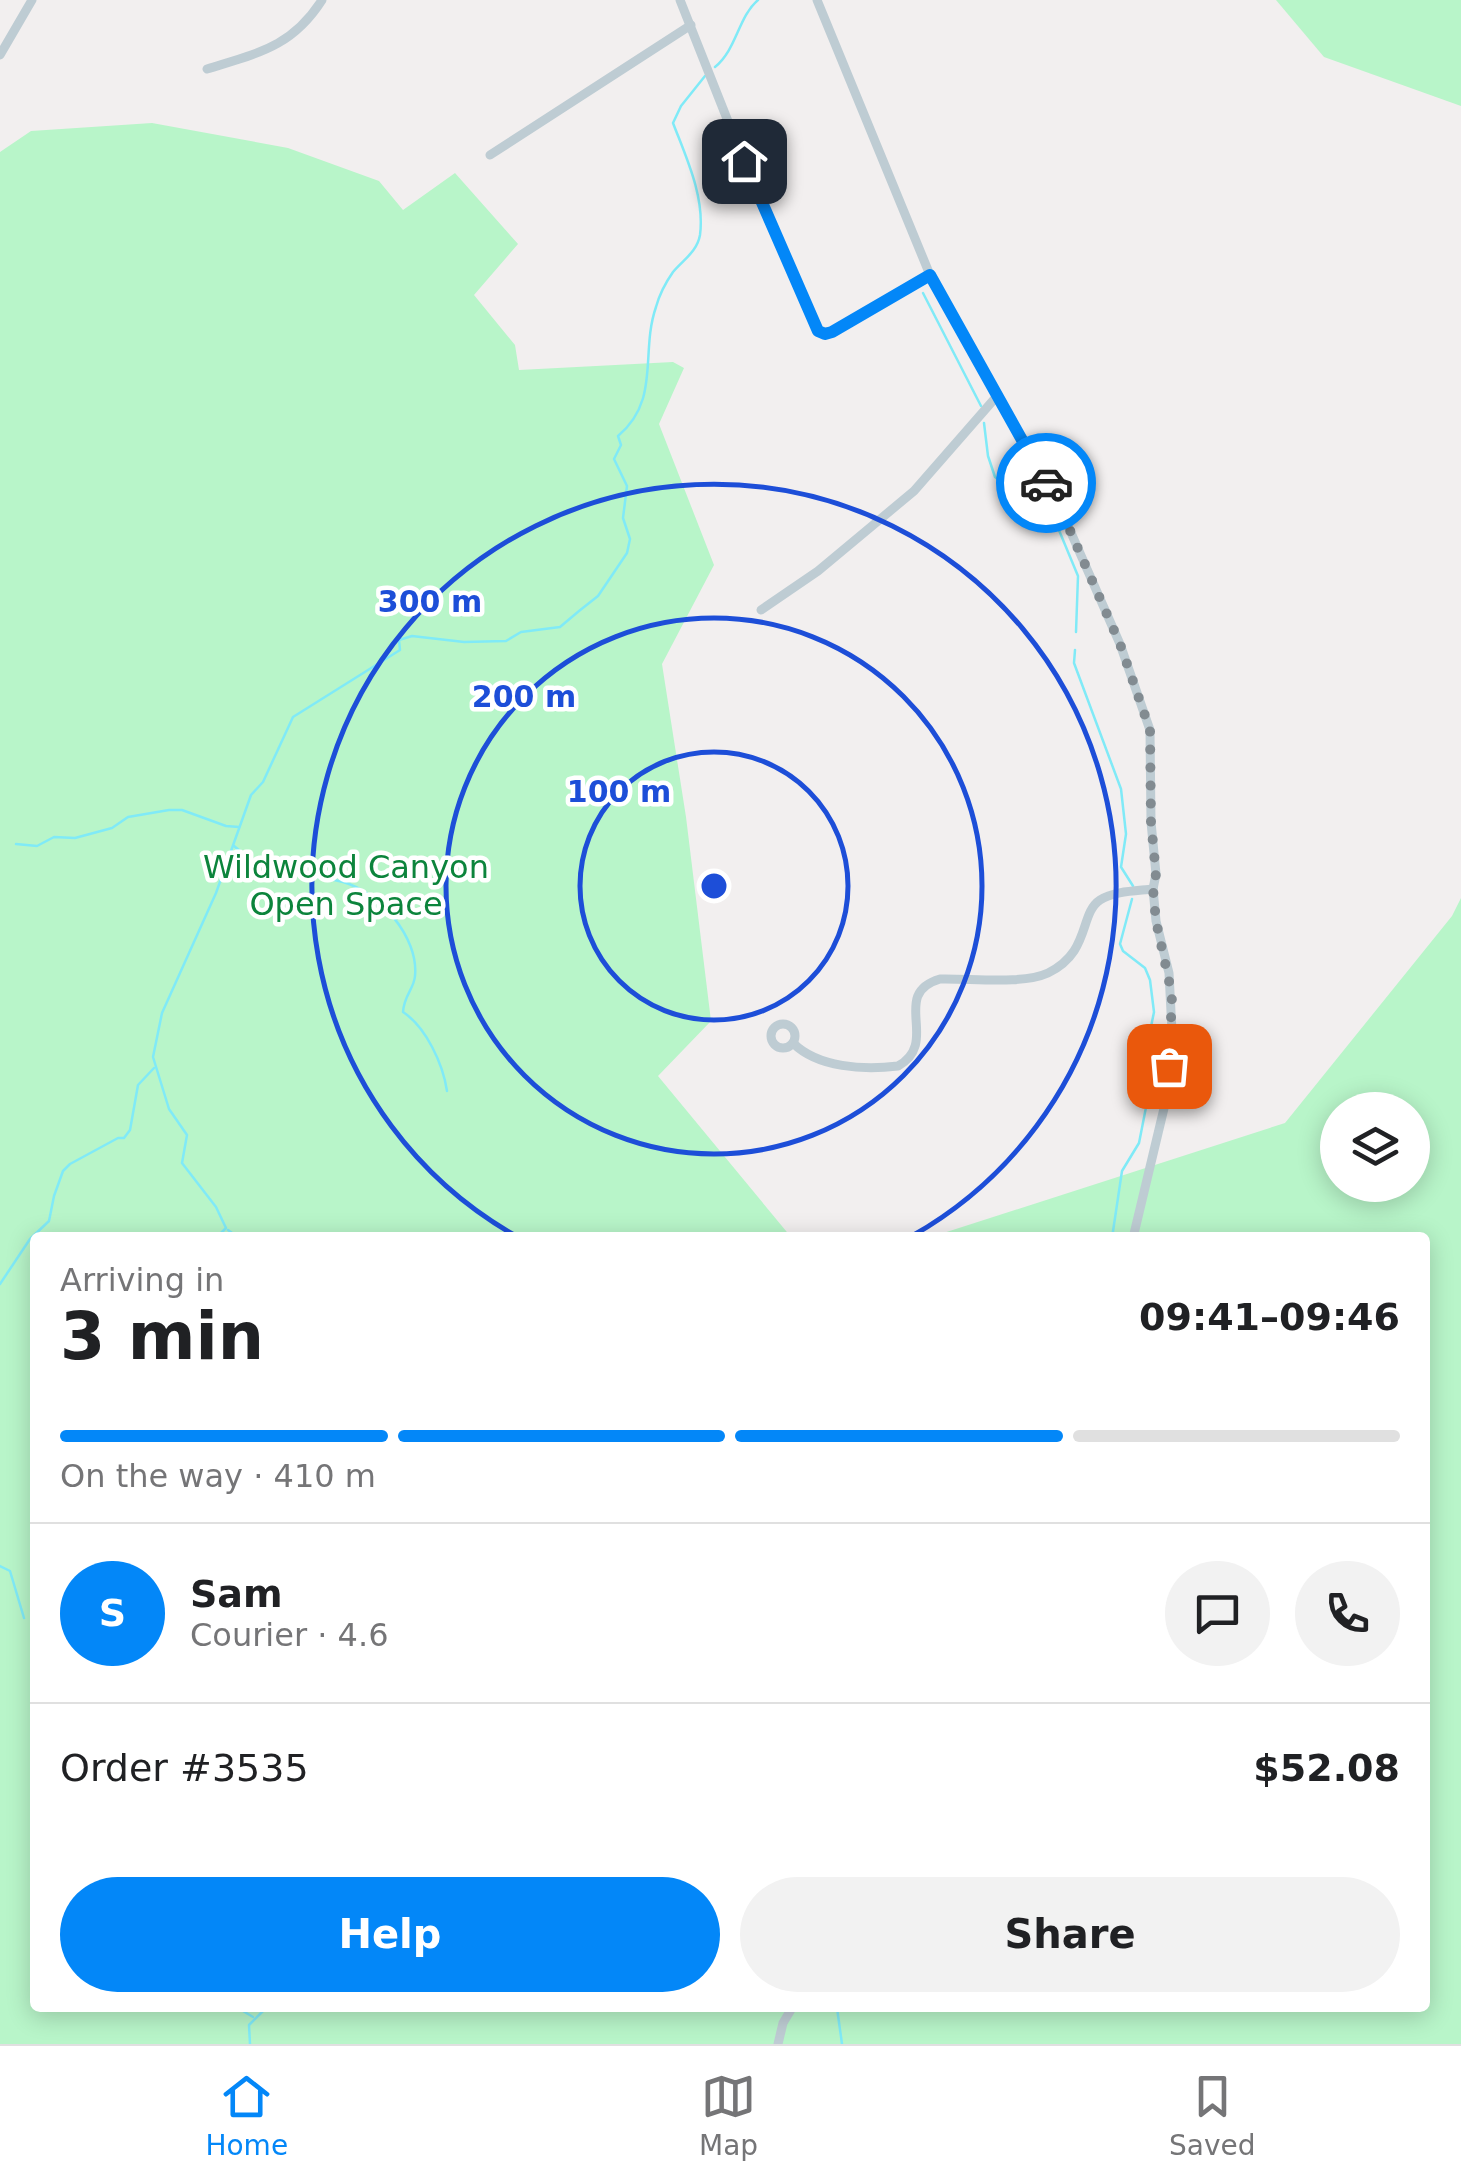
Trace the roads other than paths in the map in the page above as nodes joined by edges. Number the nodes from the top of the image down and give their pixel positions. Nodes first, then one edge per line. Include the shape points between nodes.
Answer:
1 (32, 0) edge
2 (322, 0) edge
3 (680, 0) edge
4 (817, 0) edge
5 (691, 25) junction
6 (0, 55) edge
7 (207, 69) dead end
8 (490, 155) dead end
9 (930, 275) junction
10 (997, 396) junction
11 (761, 610) dead end
12 (1153, 889) junction
13 (792, 1043) dead end
14 (1134, 1232) edge
15 (790, 2012) edge
16 (778, 2044) edge

1 - 6 street
2 - 7 street via 289,39
3 - 5 street
4 - 9 street
5 - 8 street
5 - 9 street via 818,331 825,334
9 - 10 street
10 - 11 street via 914,491
10 - 12 street via 1061,510 1150,730
12 - 13 street via 1102,899 1067,961 1040,976 928,982 915,1000 915,1050 898,1066 825,1061
12 - 14 street via 1172,1031 1166,1100
15 - 16 street

